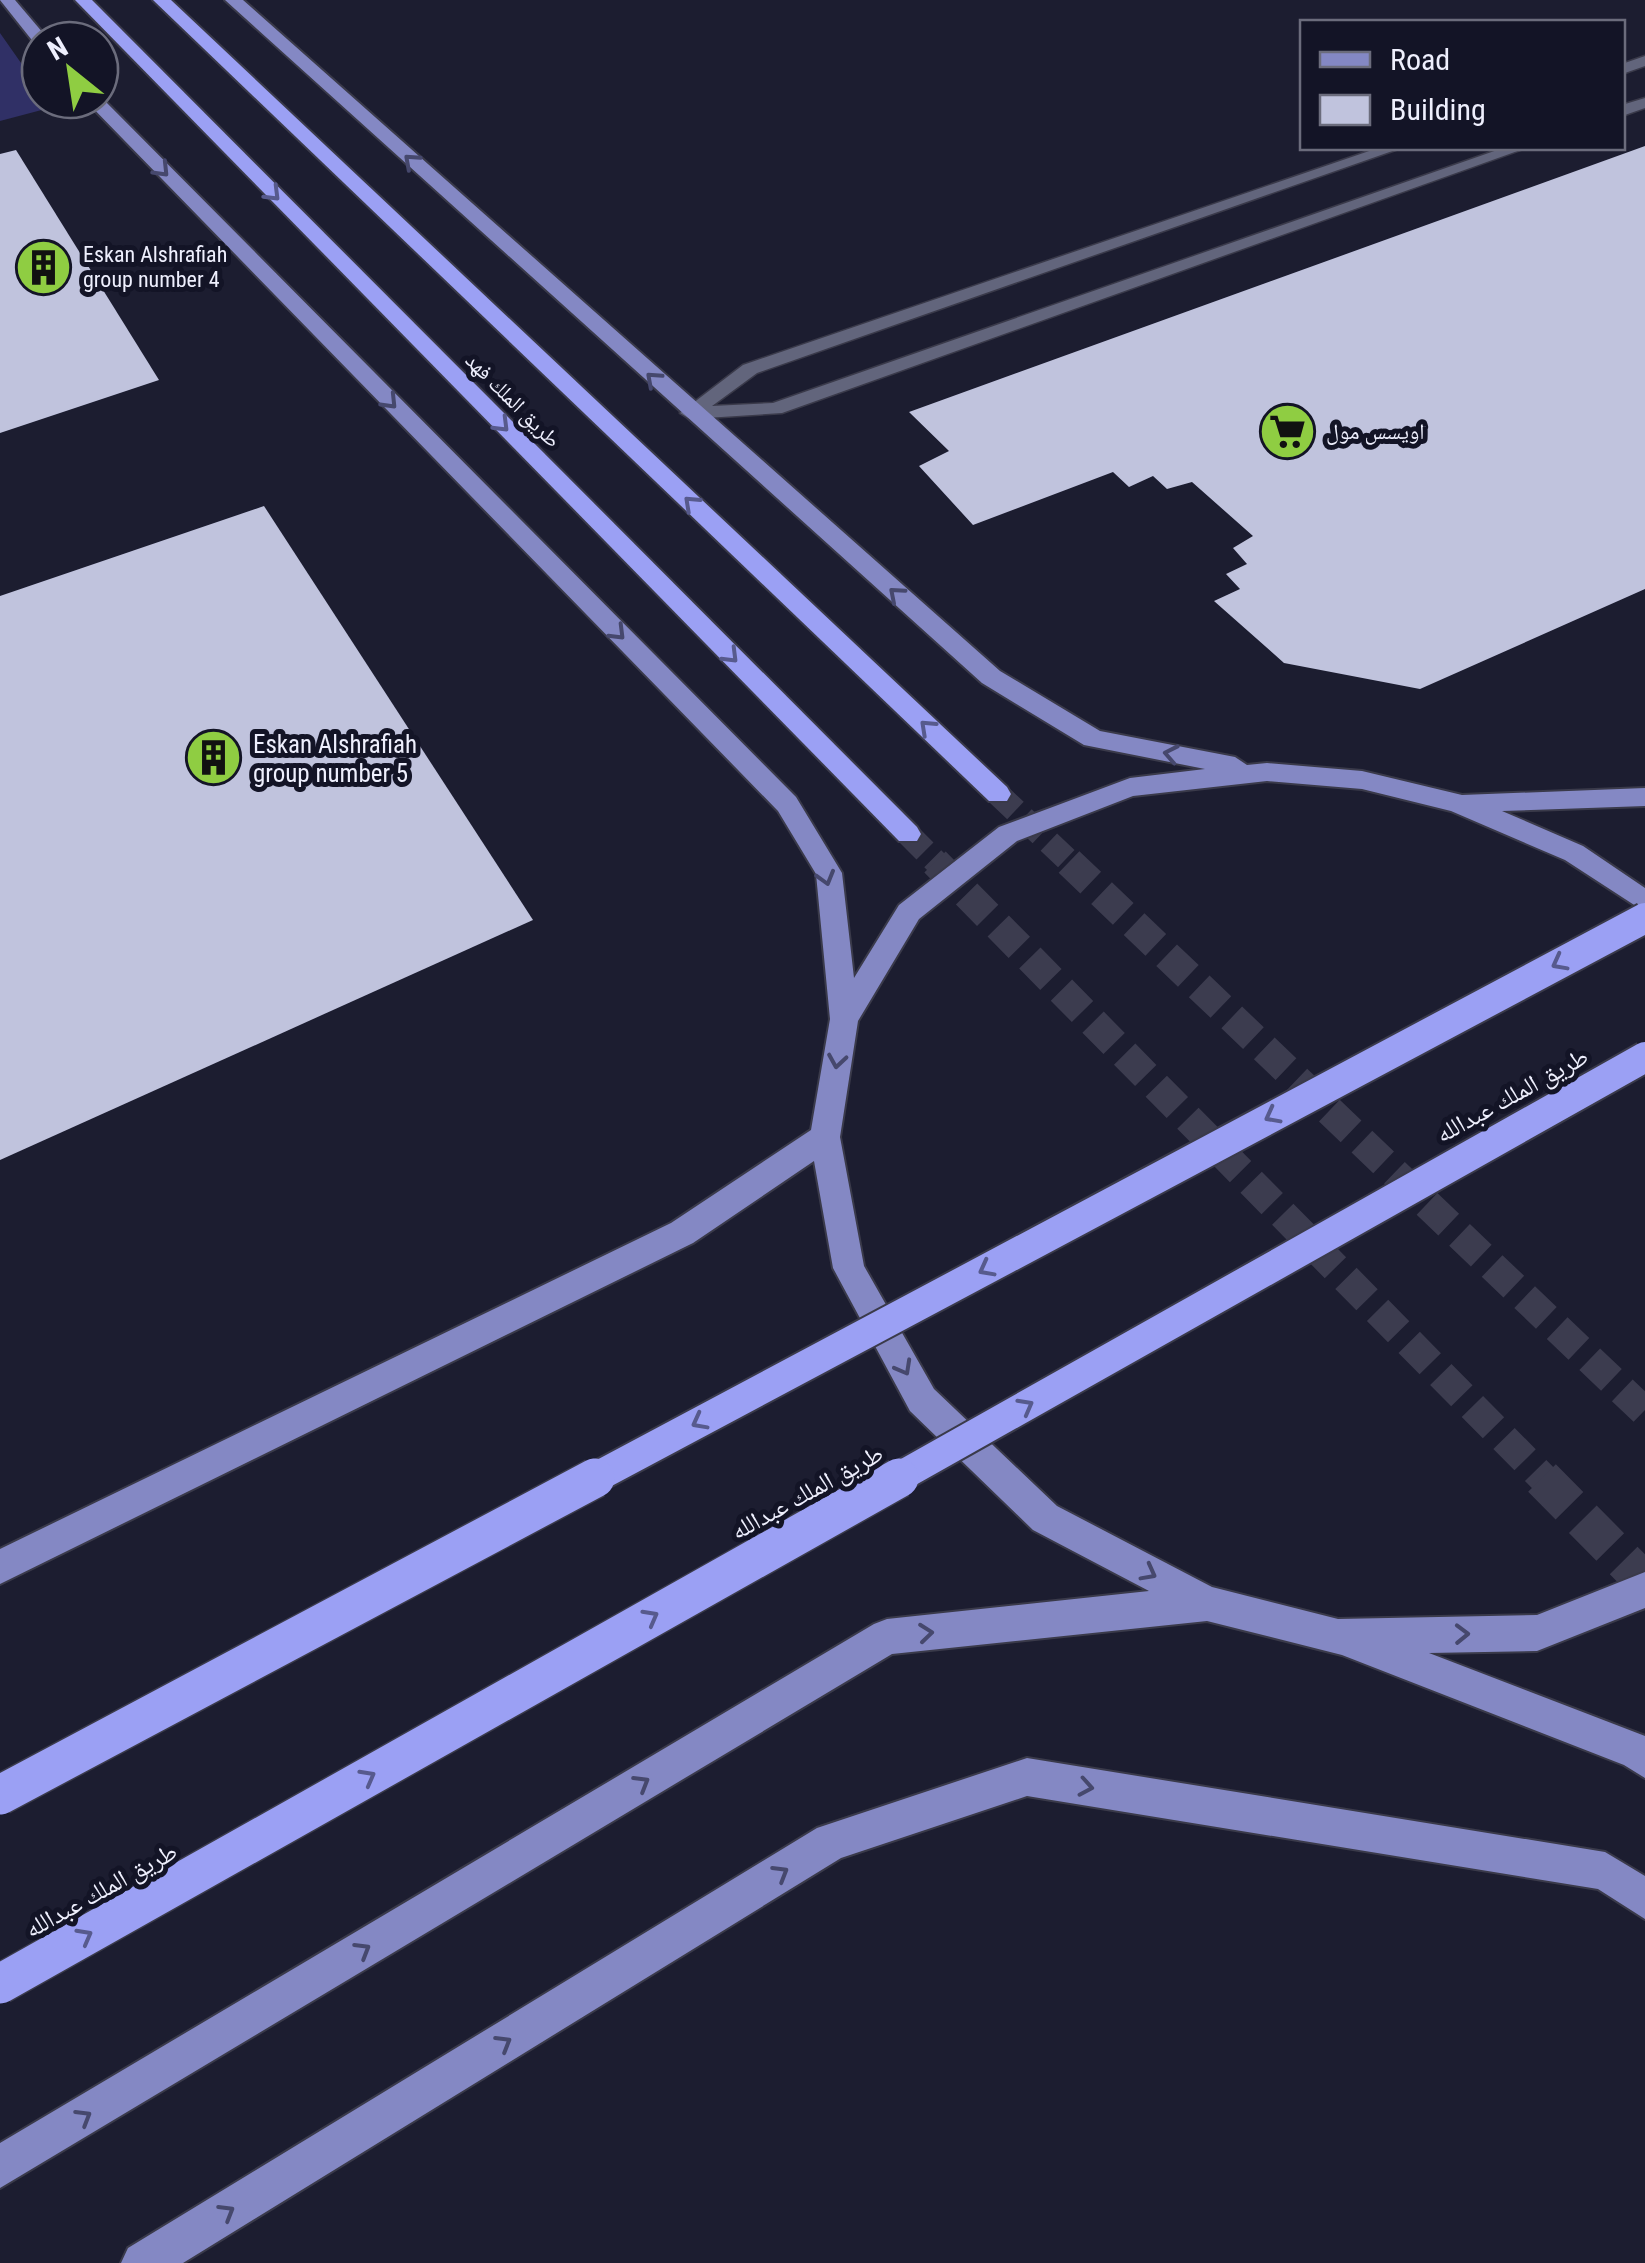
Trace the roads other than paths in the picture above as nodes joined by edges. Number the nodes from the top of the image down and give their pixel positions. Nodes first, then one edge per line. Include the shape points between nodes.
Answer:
1 (6, 0) edge
2 (82, 0) edge
3 (161, 0) edge
4 (233, 0) edge
5 (24, 20) edge
6 (114, 120) edge
7 (1387, 150) edge
8 (1512, 150) edge
9 (690, 412) junction
10 (1267, 772) junction
11 (998, 794) tunnel mouth
12 (1645, 797) edge
13 (1457, 803) junction
14 (908, 834) tunnel mouth
15 (1645, 902) edge
16 (1645, 918) edge
17 (844, 1019) junction
18 (1645, 1057) edge
19 (825, 1137) junction
20 (0, 1567) edge
21 (1645, 1590) edge
22 (1207, 1603) junction
23 (1338, 1637) junction
24 (1645, 1759) edge
25 (0, 1795) edge
26 (1645, 1899) edge
27 (0, 1984) edge
28 (0, 2167) edge
29 (143, 2263) edge

1 - 5 main road
2 -> 14 highway, طريق الملك فهد
11 -> 3 highway, طريق الملك فهد
9 -> 4 main road
6 -> 17 main road via 788,804 829,873
7 - 9 lane via 750,368
8 - 9 lane via 776,409
10 -> 9 main road via 1092,739 991,677
10 - 13 main road via 1362,780
10 - 17 main road via 1130,786 1008,834 910,912
12 - 13 main road
13 - 15 main road via 1574,854
16 -> 25 highway, bridge
17 -> 19 main road
27 -> 18 highway, طريق الملك عبدالله, bridge
19 - 20 main road via 682,1233
19 -> 22 main road via 848,1268 922,1400 1045,1518
23 -> 21 main road via 1538,1633
22 - 23 main road
28 -> 22 main road via 886,1637
23 - 24 main road
29 -> 26 main road via 831,1842 1027,1777 1605,1871

